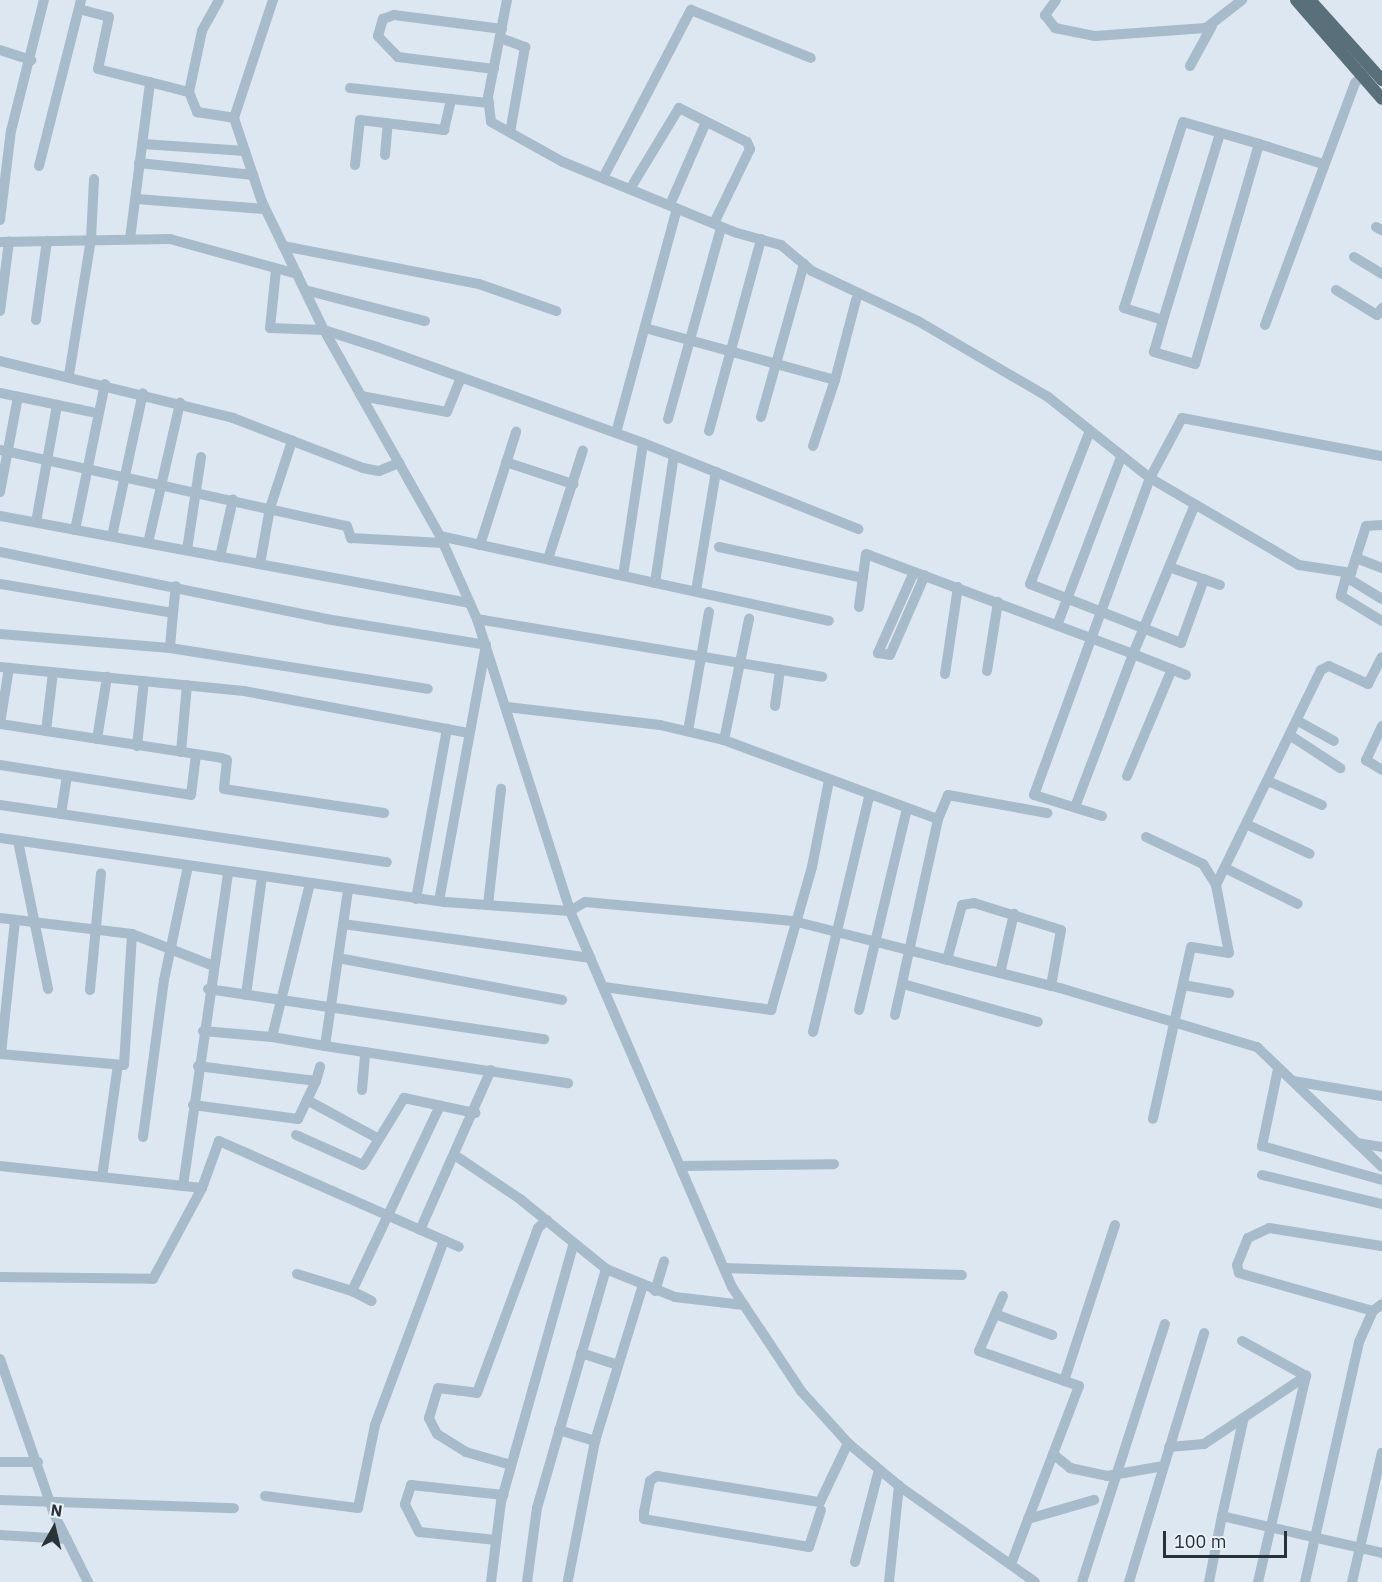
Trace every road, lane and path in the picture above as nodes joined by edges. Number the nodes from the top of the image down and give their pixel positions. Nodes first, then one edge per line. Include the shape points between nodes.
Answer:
1 (44, 0) edge
2 (219, 0) edge
3 (273, 0) edge
4 (507, 0) edge
5 (1056, 0) edge
6 (1242, 0) edge
7 (1296, 0) edge
8 (1310, 0) edge
9 (80, 5) edge
10 (1212, 26) junction
11 (501, 33) junction
12 (0, 50) edge
13 (811, 58) dead end
14 (31, 60) junction
15 (1190, 66) dead end
16 (494, 69) junction
17 (1367, 71) junction
18 (1382, 80) edge
19 (150, 82) junction
20 (350, 88) dead end
21 (189, 93) junction
22 (451, 99) junction
23 (1382, 99) edge
24 (489, 103) junction
25 (234, 118) junction
26 (706, 122) junction
27 (388, 123) junction
28 (510, 133) junction
29 (1220, 133) junction
30 (143, 144) junction
31 (1259, 144) junction
32 (245, 151) junction
33 (385, 155) dead end
34 (139, 163) junction
35 (1323, 164) junction
36 (355, 165) dead end
37 (39, 166) dead end
38 (253, 175) junction
39 (603, 178) junction
40 (94, 179) dead end
41 (633, 184) dead end
42 (137, 200) junction
43 (674, 204) junction
44 (266, 210) junction
45 (0, 220) edge
46 (717, 227) junction
47 (91, 239) junction
48 (130, 239) junction
49 (761, 239) junction
50 (47, 241) junction
51 (5, 242) edge
52 (283, 246) junction
53 (1354, 257) dead end
54 (804, 264) junction
55 (276, 270) junction
56 (297, 274) junction
57 (1382, 274) edge
58 (305, 290) junction
59 (1336, 291) dead end
60 (856, 300) dead end
61 (1382, 308) edge
62 (0, 311) edge
63 (556, 311) dead end
64 (36, 320) dead end
65 (1163, 320) junction
66 (425, 321) dead end
67 (1265, 325) dead end
68 (645, 328) junction
69 (324, 330) junction
70 (691, 341) junction
71 (729, 351) junction
72 (0, 361) edge
73 (774, 364) junction
74 (69, 375) junction
75 (461, 378) junction
76 (835, 380) junction
77 (105, 384) junction
78 (0, 393) edge
79 (143, 393) junction
80 (361, 396) junction
81 (18, 397) junction
82 (180, 403) junction
83 (57, 405) junction
84 (92, 412) dead end
85 (761, 417) dead end
86 (668, 420) dead end
87 (709, 431) dead end
88 (516, 432) dead end
89 (616, 433) junction
90 (1089, 433) junction
91 (292, 441) junction
92 (643, 443) junction
93 (813, 446) dead end
94 (583, 450) dead end
95 (4, 451) edge
96 (675, 455) junction
97 (1382, 456) edge
98 (201, 457) dead end
99 (1121, 458) junction
100 (45, 460) junction
101 (506, 462) junction
102 (399, 463) junction
103 (88, 468) junction
104 (716, 472) junction
105 (122, 475) junction
106 (1150, 478) junction
107 (159, 483) junction
108 (573, 484) junction
109 (196, 490) junction
110 (0, 492) edge
111 (233, 499) junction
112 (1195, 504) junction
113 (270, 508) junction
114 (0, 516) edge
115 (36, 522) junction
116 (1382, 525) edge
117 (75, 530) junction
118 (858, 530) dead end
119 (112, 536) junction
120 (441, 539) junction
121 (148, 543) junction
122 (480, 545) junction
123 (719, 547) dead end
124 (187, 550) junction
125 (0, 552) edge
126 (220, 557) junction
127 (1356, 558) junction
128 (548, 560) junction
129 (260, 564) junction
130 (1169, 567) junction
131 (1382, 568) edge
132 (919, 573) junction
133 (1346, 575) junction
134 (623, 576) junction
135 (863, 578) junction
136 (1204, 579) junction
137 (655, 583) junction
138 (0, 584) edge
139 (1220, 585) dead end
140 (176, 586) junction
141 (958, 587) junction
142 (696, 591) junction
143 (1067, 599) junction
144 (1382, 599) edge
145 (998, 602) junction
146 (470, 603) junction
147 (859, 607) dead end
148 (709, 612) dead end
149 (173, 613) junction
150 (1101, 614) junction
151 (477, 619) junction
152 (749, 619) dead end
153 (829, 621) dead end
154 (1382, 621) edge
155 (1058, 623) junction
156 (1144, 629) junction
157 (0, 634) edge
158 (1092, 637) junction
159 (486, 645) junction
160 (170, 648) junction
161 (1133, 654) junction
162 (700, 656) junction
163 (741, 663) junction
164 (1381, 664) edge
165 (5, 668) edge
166 (780, 669) junction
167 (1172, 669) junction
168 (987, 671) dead end
169 (53, 672) junction
170 (945, 674) dead end
171 (1186, 675) dead end
172 (107, 677) junction
173 (822, 677) dead end
174 (144, 681) junction
175 (188, 685) junction
176 (428, 689) dead end
177 (774, 706) dead end
178 (507, 707) junction
179 (1298, 722) junction
180 (0, 724) edge
181 (1382, 726) edge
182 (447, 729) junction
183 (46, 731) junction
184 (688, 731) junction
185 (469, 733) junction
186 (1291, 736) junction
187 (97, 739) junction
188 (724, 740) junction
189 (1334, 741) dead end
190 (137, 746) junction
191 (181, 752) junction
192 (196, 754) junction
193 (0, 765) edge
194 (1340, 768) dead end
195 (1382, 770) edge
196 (67, 775) junction
197 (1127, 776) dead end
198 (829, 780) junction
199 (1268, 781) junction
200 (501, 789) dead end
201 (869, 797) junction
202 (0, 805) edge
203 (1322, 805) dead end
204 (1075, 807) junction
205 (907, 809) junction
206 (384, 813) dead end
207 (1047, 813) dead end
208 (61, 814) junction
209 (1102, 816) dead end
210 (938, 819) junction
211 (1248, 825) junction
212 (1146, 837) dead end
213 (0, 838) edge
214 (18, 841) junction
215 (1310, 854) dead end
216 (387, 861) dead end
217 (188, 866) junction
218 (1225, 868) junction
219 (228, 872) junction
220 (101, 874) dead end
221 (262, 877) junction
222 (310, 884) junction
223 (1216, 885) junction
224 (348, 890) junction
225 (416, 899) junction
226 (439, 901) junction
227 (1298, 904) dead end
228 (488, 905) junction
229 (570, 911) junction
230 (1014, 914) junction
231 (0, 918) edge
232 (15, 920) junction
233 (33, 920) junction
234 (793, 921) junction
235 (343, 924) junction
236 (94, 928) junction
237 (837, 932) junction
238 (132, 934) junction
239 (876, 941) junction
240 (172, 947) junction
241 (908, 950) junction
242 (338, 958) junction
243 (591, 958) junction
244 (947, 960) junction
245 (211, 965) junction
246 (1000, 973) junction
247 (903, 984) junction
248 (1183, 985) junction
249 (1051, 986) junction
250 (604, 987) junction
251 (48, 989) dead end
252 (208, 989) junction
253 (90, 990) dead end
254 (1229, 993) dead end
255 (246, 995) junction
256 (281, 1000) junction
257 (562, 1000) dead end
258 (332, 1004) junction
259 (859, 1010) dead end
260 (895, 1015) dead end
261 (1038, 1022) dead end
262 (1174, 1022) junction
263 (202, 1031) junction
264 (813, 1032) dead end
265 (272, 1037) junction
266 (544, 1039) dead end
267 (325, 1046) junction
268 (365, 1052) junction
269 (0, 1054) edge
270 (118, 1065) junction
271 (198, 1066) junction
272 (320, 1067) dead end
273 (1278, 1069) junction
274 (491, 1070) junction
275 (316, 1081) junction
276 (1293, 1081) junction
277 (568, 1083) dead end
278 (362, 1090) dead end
279 (1382, 1096) edge
280 (307, 1100) junction
281 (193, 1105) junction
282 (439, 1108) junction
283 (475, 1113) junction
284 (1153, 1119) dead end
285 (296, 1135) dead end
286 (142, 1137) dead end
287 (377, 1138) junction
288 (1357, 1143) junction
289 (1382, 1147) edge
290 (456, 1156) junction
291 (834, 1164) dead end
292 (0, 1166) edge
293 (681, 1166) junction
294 (1382, 1167) edge
295 (1262, 1175) dead end
296 (102, 1177) junction
297 (1382, 1180) edge
298 (183, 1186) junction
299 (202, 1188) junction
300 (1382, 1204) edge
301 (386, 1214) junction
302 (547, 1220) junction
303 (1115, 1225) dead end
304 (420, 1230) junction
305 (444, 1240) junction
306 (574, 1243) junction
307 (459, 1246) dead end
308 (1382, 1246) edge
309 (664, 1261) dead end
310 (724, 1268) junction
311 (606, 1269) junction
312 (297, 1274) dead end
313 (962, 1275) dead end
314 (0, 1277) edge
315 (642, 1288) junction
316 (352, 1291) junction
317 (656, 1291) junction
318 (1003, 1296) dead end
319 (372, 1301) dead end
320 (744, 1305) junction
321 (1377, 1307) edge
322 (995, 1314) junction
323 (1165, 1324) dead end
324 (1204, 1333) dead end
325 (1052, 1335) dead end
326 (1242, 1341) dead end
327 (580, 1353) junction
328 (0, 1359) edge
329 (615, 1364) junction
330 (1306, 1376) junction
331 (1064, 1381) junction
332 (1244, 1417) junction
333 (560, 1430) junction
334 (595, 1441) junction
335 (848, 1443) junction
336 (1169, 1447) junction
337 (1382, 1452) edge
338 (1053, 1455) junction
339 (0, 1462) edge
340 (38, 1462) junction
341 (511, 1464) junction
342 (1164, 1466) junction
343 (879, 1470) junction
344 (1116, 1474) junction
345 (899, 1486) junction
346 (503, 1495) junction
347 (265, 1496) dead end
348 (0, 1500) edge
349 (1094, 1500) dead end
350 (50, 1503) junction
351 (234, 1508) dead end
352 (820, 1510) dead end
353 (1222, 1516) junction
354 (1028, 1519) junction
355 (1269, 1528) junction
356 (0, 1535) edge
357 (1315, 1537) junction
358 (67, 1539) junction
359 (496, 1540) junction
360 (1360, 1548) junction
361 (1382, 1553) edge
362 (855, 1563) dead end
363 (1011, 1564) junction
364 (568, 1580) dead end
365 (88, 1582) edge
366 (491, 1582) edge
367 (527, 1582) edge
368 (889, 1582) edge
369 (1035, 1582) edge
370 (1082, 1582) edge
371 (1129, 1582) edge
372 (1209, 1582) edge
373 (1258, 1582) edge
374 (1305, 1582) edge
375 (1352, 1582) edge

1 - 14 street
2 - 21 street via 202,31
3 - 25 street
4 - 11 street
5 - 10 street via 1046,15 1055,28 1095,36
6 - 10 street
7 - 17 main road
8 - 17 main road
9 - 19 street via 109,17 98,69
9 - 37 street
10 - 15 street
11 - 16 street
11 - 16 street via 394,15 383,19 378,36 398,57
11 - 28 street via 525,47
12 - 14 street
13 - 39 street via 691,9
14 - 45 street via 11,131
16 - 24 street
17 - 18 main road
17 - 23 main road
17 - 35 street
19 - 21 street
19 - 30 street
20 - 22 street
21 - 25 street via 197,112
22 - 24 street
22 - 27 street via 444,130
24 - 28 street via 491,122
25 - 32 street
26 - 41 street via 674,110
26 - 43 street
26 - 46 street via 747,142 750,149
27 - 33 street
27 - 36 street via 360,120
28 - 39 street
29 - 31 street
29 - 65 street
29 - 65 street via 1183,122 1162,176 1124,308
30 - 32 street
30 - 34 street
31 - 35 street
31 - 65 street via 1195,364 1154,352
32 - 38 street
34 - 38 street
34 - 42 street
35 - 67 street
38 - 44 street
39 - 43 street
40 - 47 street
42 - 44 street
42 - 48 street
43 - 46 street
43 - 68 street
44 - 52 street
46 - 49 street
46 - 70 street
47 - 48 street
47 - 50 street
47 - 74 street
48 - 55 street via 170,238
49 - 54 street via 781,245
49 - 71 street
50 - 51 street
50 - 64 street
51 - 62 street
52 - 56 street
52 - 63 street via 479,284
53 - 57 street
54 - 73 street
54 - 90 street via 918,321 1048,397
55 - 56 street
55 - 69 street via 270,328
56 - 58 street
58 - 66 street
58 - 69 street
59 - 61 street via 1377,315
60 - 76 street
68 - 70 street
68 - 89 street
69 - 75 street
69 - 80 street
70 - 71 street
70 - 86 street
71 - 73 street
71 - 87 street
72 - 74 street
73 - 76 street
73 - 85 street
74 - 77 street
75 - 80 street via 447,412
75 - 89 street
76 - 93 street
77 - 79 street
77 - 103 street
78 - 81 street
79 - 82 street
79 - 105 street
80 - 102 street
81 - 83 street
81 - 95 street
82 - 91 street
82 - 107 street
83 - 84 street
83 - 100 street
88 - 101 street
89 - 92 street
90 - 99 street
90 - 143 street via 1030,584
91 - 102 street via 363,468 379,471
91 - 113 street
92 - 96 street
92 - 134 street
94 - 108 street
95 - 100 street
95 - 110 street
96 - 104 street
96 - 137 street
97 - 106 street via 1187,415
98 - 109 street
99 - 106 street
99 - 143 street
100 - 103 street
100 - 115 street
101 - 108 street
101 - 122 street
102 - 120 street
103 - 105 street
103 - 117 street
104 - 118 street
104 - 142 street
105 - 107 street
105 - 119 street
106 - 112 street
106 - 150 street
107 - 109 street
107 - 121 street
108 - 128 street
109 - 111 street
109 - 124 street
111 - 113 street
111 - 126 street
112 - 130 street
112 - 133 street via 1299,565
113 - 120 street via 347,525 351,538
113 - 129 street
114 - 115 street
115 - 117 street
116 - 127 street via 1366,526
117 - 119 street
119 - 121 street
120 - 122 street
120 - 146 street
121 - 124 street
122 - 128 street
123 - 135 street
124 - 126 street
125 - 140 street
126 - 129 street
127 - 131 street
127 - 133 street
128 - 134 street
129 - 146 street
130 - 136 street
130 - 156 street
132 - 132 street via 878,653 890,655
132 - 135 street via 866,554
132 - 141 street
133 - 144 street
133 - 154 street via 1341,596
134 - 137 street
135 - 147 street
136 - 139 street
136 - 156 street via 1181,643
137 - 142 street
138 - 149 street
140 - 149 street
140 - 159 street via 326,619
141 - 145 street
141 - 170 street
142 - 153 street
143 - 150 street
143 - 155 street
145 - 155 street
145 - 168 street
146 - 151 street
148 - 162 street
149 - 160 street
150 - 156 street
150 - 158 street
151 - 159 street
151 - 162 street
152 - 163 street
155 - 158 street
156 - 161 street
157 - 160 street
158 - 161 street
158 - 204 street via 1034,795
159 - 178 street
159 - 185 street
160 - 176 street
161 - 167 street
161 - 204 street
162 - 163 street
162 - 184 street
163 - 166 street
163 - 188 street
164 - 179 street via 1368,684 1324,666
165 - 169 street
165 - 180 street
166 - 173 street
166 - 177 street
167 - 171 street
167 - 197 street
169 - 172 street
169 - 183 street
172 - 174 street
172 - 187 street
174 - 175 street
174 - 190 street
175 - 182 street
175 - 191 street
178 - 184 street
178 - 229 street
179 - 186 street
179 - 189 street
180 - 183 street
181 - 195 street via 1366,760
182 - 185 street
182 - 225 street
183 - 187 street
184 - 188 street
185 - 226 street
186 - 194 street
186 - 199 street
187 - 190 street
188 - 198 street
190 - 191 street
191 - 192 street
192 - 196 street via 191,795
192 - 206 street via 227,760 224,789
193 - 196 street
196 - 208 street
198 - 201 street
198 - 234 street via 812,867
199 - 203 street
199 - 211 street
200 - 228 street
201 - 205 street
201 - 237 street
202 - 208 street
204 - 209 street
205 - 210 street
205 - 239 street
207 - 210 street via 948,795
208 - 216 street
210 - 241 street
211 - 215 street
211 - 218 street
212 - 223 street via 1203,864
213 - 214 street
214 - 217 street
214 - 233 street
217 - 219 street
217 - 240 street
218 - 223 street
218 - 227 street
219 - 221 street
219 - 245 street
220 - 236 street
221 - 222 street
221 - 255 street
222 - 224 street
222 - 256 street
223 - 248 street via 1229,954 1191,947
224 - 225 street
224 - 235 street
225 - 226 street
226 - 228 street
228 - 229 street
229 - 234 street via 585,902
229 - 243 street
230 - 244 street via 966,903
230 - 246 street
230 - 249 street via 1060,930
231 - 232 street
232 - 233 street
232 - 269 street
233 - 236 street
233 - 251 street
234 - 237 street
234 - 250 street via 771,1010
235 - 242 street
235 - 243 street
236 - 238 street
236 - 253 street
237 - 239 street
237 - 264 street
238 - 240 street
238 - 270 street via 124,1065
239 - 241 street
239 - 259 street
240 - 245 street
240 - 286 street
241 - 244 street
241 - 247 street
242 - 257 street
242 - 258 street
243 - 250 street
244 - 246 street
245 - 252 street
246 - 249 street
247 - 260 street
247 - 261 street
248 - 254 street
248 - 262 street
249 - 262 street
250 - 293 street
252 - 255 street
252 - 263 street
255 - 256 street
256 - 258 street
256 - 265 street
258 - 266 street
258 - 267 street
262 - 273 street via 1257,1047
262 - 284 street
263 - 265 street
263 - 271 street
265 - 267 street
267 - 268 street
268 - 274 street
268 - 278 street
269 - 270 street
270 - 296 street
271 - 275 street
271 - 281 street
272 - 275 street
273 - 276 street
273 - 297 street via 1262,1146
274 - 277 street
274 - 283 street
275 - 280 street
276 - 279 street
276 - 288 street
280 - 281 street via 298,1119
280 - 287 street
281 - 298 street
282 - 283 street
282 - 287 street via 404,1098
282 - 301 street
283 - 290 street
285 - 287 street via 363,1165
288 - 289 street
288 - 294 street
290 - 302 street
290 - 304 street
291 - 293 street
292 - 296 street
293 - 310 street
295 - 300 street
296 - 298 street
298 - 299 street
299 - 301 street via 219,1141
299 - 314 street via 153,1279
301 - 304 street
301 - 316 street
302 - 306 street
302 - 341 street via 538,1228 477,1393 438,1388 429,1418 437,1434 466,1452
303 - 331 street
304 - 305 street
305 - 307 street
305 - 347 street via 375,1425 358,1508
306 - 311 street
306 - 341 street
308 - 321 street via 1269,1228 1248,1238 1238,1265 1239,1273
309 - 317 street
310 - 313 street
310 - 320 street
311 - 315 street
311 - 327 street
312 - 316 street
315 - 317 street
315 - 329 street
316 - 319 street
317 - 320 street via 710,1305
318 - 322 street
320 - 335 street via 801,1391
321 - 357 street via 1359,1342
322 - 325 street
322 - 331 street via 979,1351
323 - 344 street
324 - 336 street
326 - 330 street
327 - 329 street
327 - 333 street
328 - 340 street
329 - 334 street
330 - 332 street
330 - 355 street
331 - 338 street via 1079,1386
332 - 336 street via 1204,1444
332 - 353 street
333 - 334 street
333 - 367 street via 537,1508
334 - 364 street
335 - 343 street
335 - 352 street via 820,1502 657,1476 650,1481 644,1519 809,1547
336 - 342 street
337 - 360 street
338 - 344 street via 1087,1474
338 - 354 street
339 - 340 street
340 - 350 street
341 - 346 street
342 - 344 street
342 - 371 street
343 - 345 street
343 - 362 street
344 - 370 street
345 - 363 street
345 - 368 street
346 - 359 street
346 - 359 street via 411,1485 405,1504 418,1532
348 - 350 street
349 - 354 street
350 - 351 street
350 - 358 street
353 - 355 street
353 - 372 street
354 - 363 street
355 - 357 street
355 - 373 street
356 - 358 street
357 - 360 street
357 - 374 street
358 - 365 street
359 - 366 street
360 - 361 street
360 - 375 street
363 - 369 street

